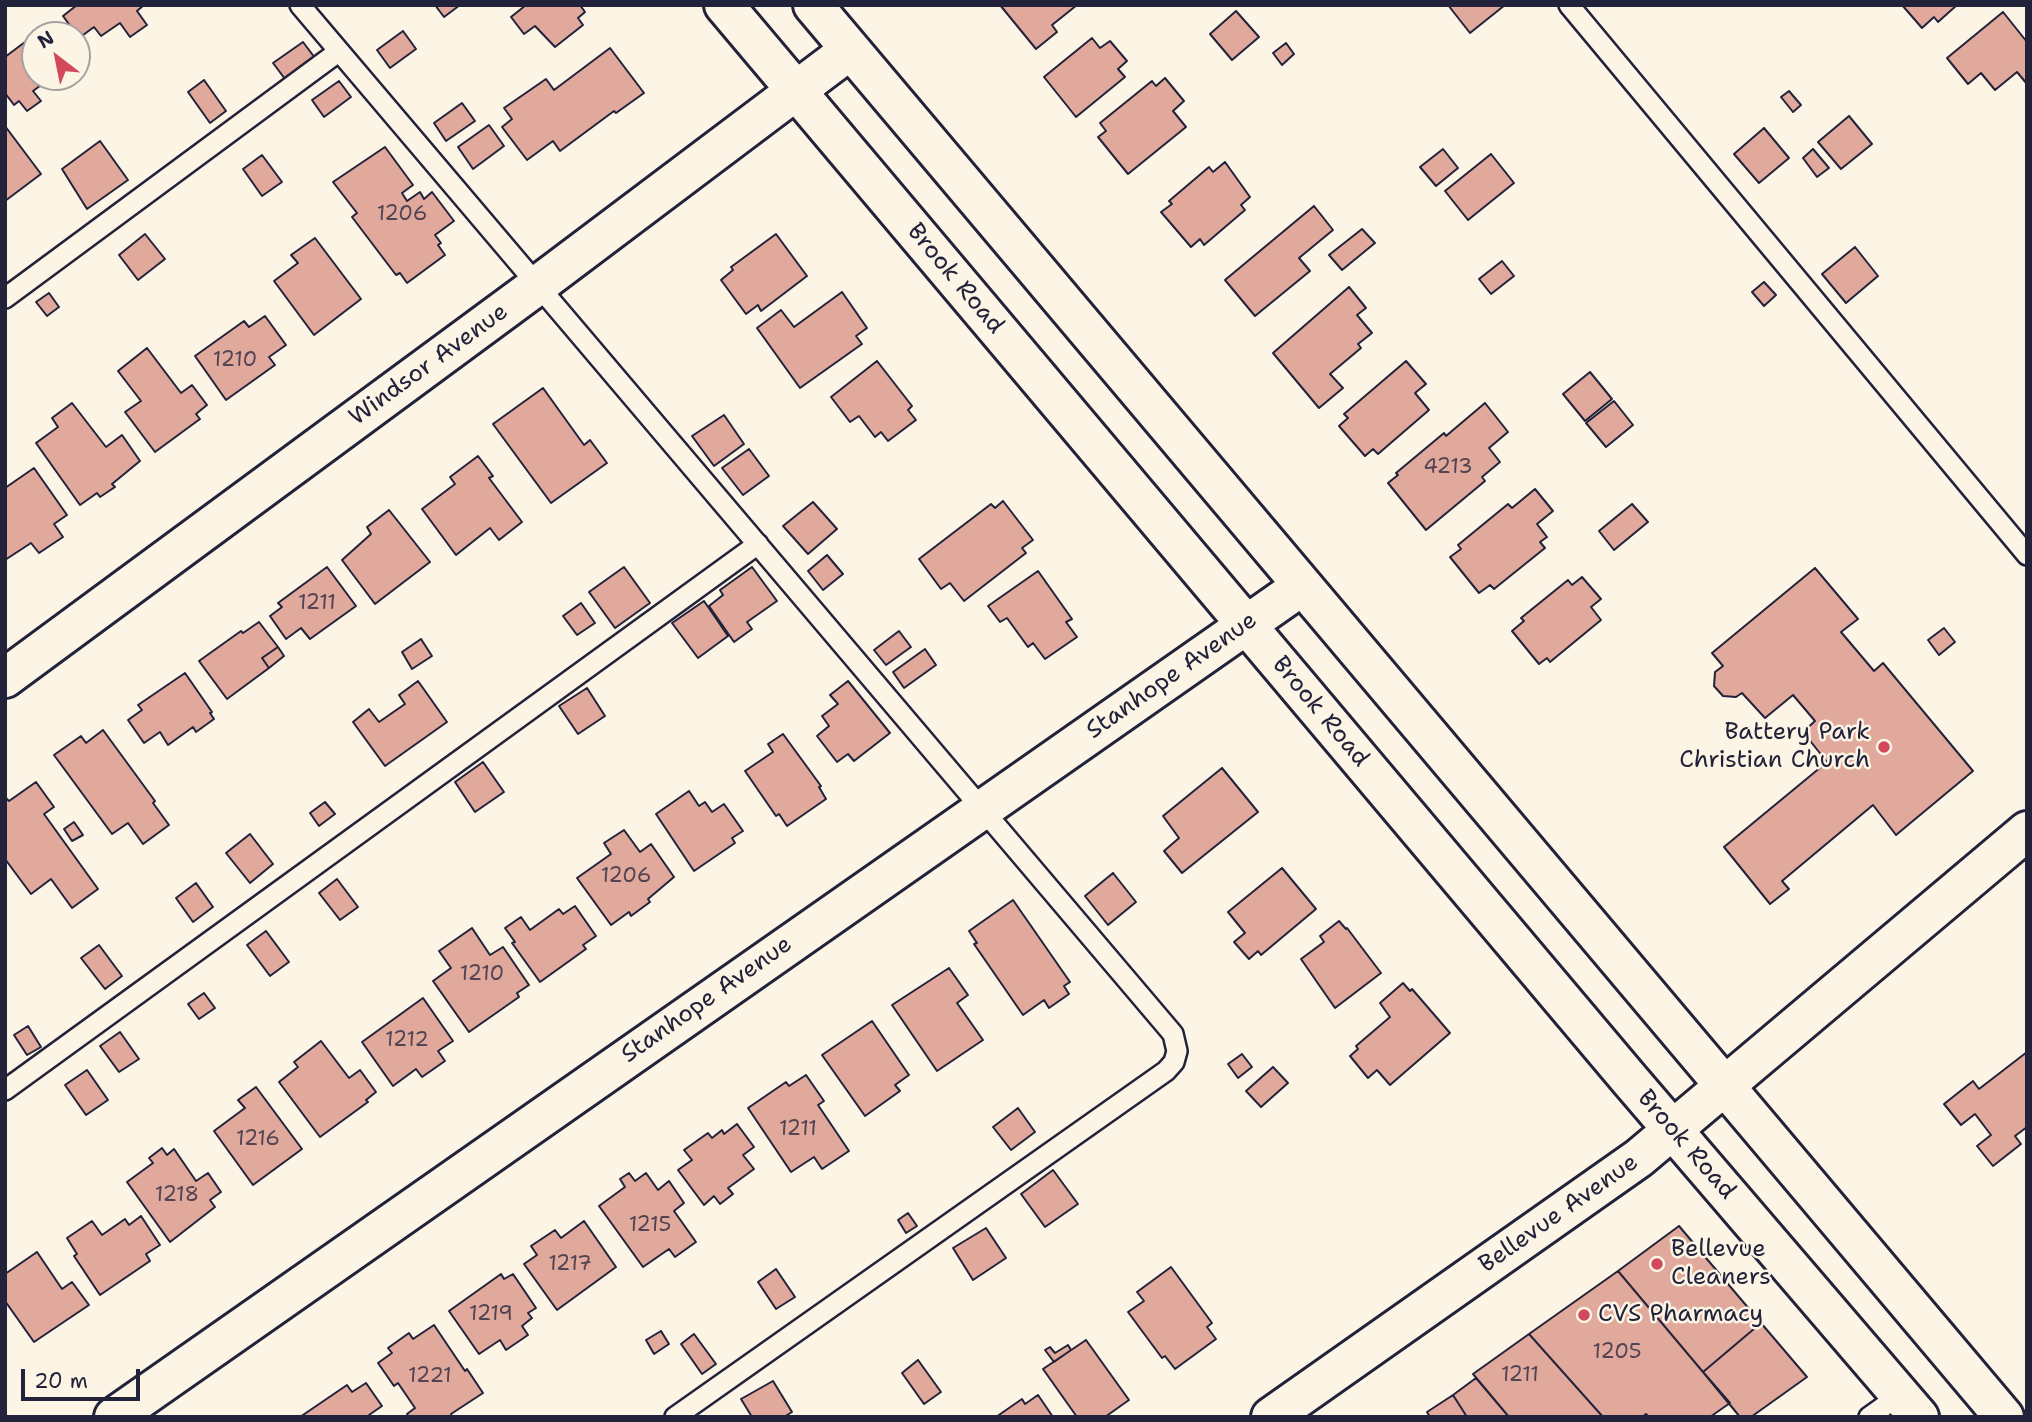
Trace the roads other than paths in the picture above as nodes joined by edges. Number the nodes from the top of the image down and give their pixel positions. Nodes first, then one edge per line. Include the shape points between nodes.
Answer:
1 (300, 5) edge
2 (723, 5) edge
3 (813, 5) edge
4 (1569, 5) edge
5 (850, 50) junction
6 (338, 52) junction
7 (797, 92) junction
8 (538, 285) junction
9 (5, 298) edge
10 (758, 544) junction
11 (2027, 555) edge
12 (1302, 586) junction
13 (1247, 625) junction
14 (5, 678) edge
15 (982, 808) junction
16 (2027, 831) edge
17 (1726, 1086) junction
18 (5, 1090) edge
19 (1674, 1130) junction
20 (1910, 1406) edge
21 (114, 1417) edge
22 (675, 1417) edge
23 (1271, 1417) edge
24 (1869, 1417) edge
25 (2004, 1417) edge

1 - 6 lane
2 - 7 main road, Brook Road
3 - 5 main road
4 - 11 lane
5 - 7 main road, Windsor Avenue
5 - 12 main road
6 - 8 lane
6 - 9 lane
7 - 8 main road, Windsor Avenue
7 - 13 main road, Brook Road
8 - 10 lane
8 - 14 main road, Windsor Avenue
10 - 15 lane
10 - 18 lane
12 - 13 main road, Stanhope Avenue
12 - 17 main road
13 - 15 main road, Stanhope Avenue
13 - 19 main road, Brook Road
15 - 21 main road, Stanhope Avenue
15 - 22 lane via 1173,1034 1174,1062
16 - 17 main road, Bellevue Avenue
17 - 19 main road, Bellevue Avenue
17 - 25 main road
19 - 20 main road, Brook Road
19 - 23 main road, Bellevue Avenue
20 - 24 lane

